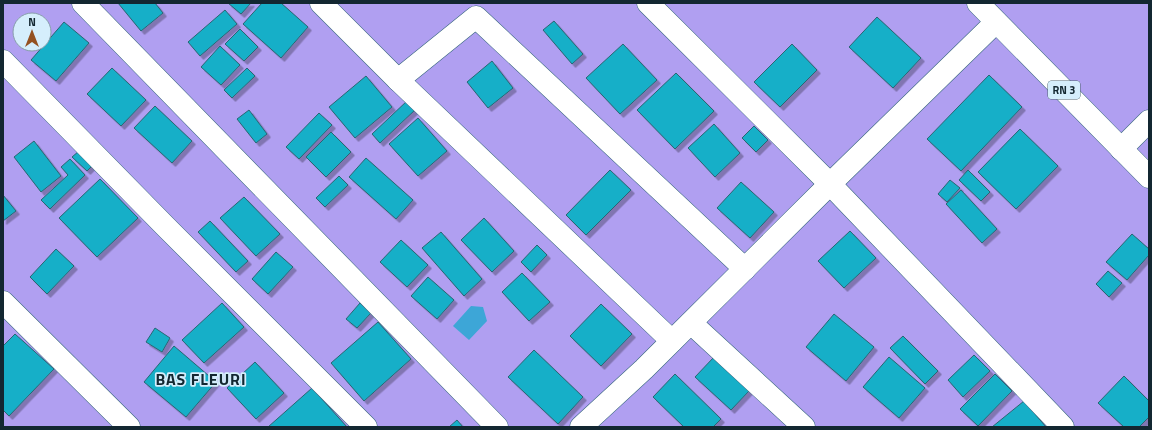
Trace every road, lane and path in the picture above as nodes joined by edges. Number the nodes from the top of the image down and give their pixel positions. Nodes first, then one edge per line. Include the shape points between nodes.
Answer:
1 (83, 3) edge
2 (321, 3) edge
3 (648, 3) edge
4 (978, 3) edge
5 (471, 10) edge
6 (996, 22) junction
7 (3, 61) edge
8 (398, 80) junction
9 (1149, 121) edge
10 (1121, 149) junction
11 (1149, 177) edge
12 (830, 184) junction
13 (745, 269) junction
14 (3, 302) edge
15 (692, 323) junction
16 (672, 341) junction
17 (129, 427) edge
18 (366, 427) edge
19 (497, 427) edge
20 (581, 427) edge
21 (804, 427) edge
22 (1063, 427) edge

1 - 19 main road
2 - 8 main road
3 - 12 main road
4 - 6 main road, RN 3
5 - 8 main road
5 - 13 main road
6 - 10 main road, RN 3
6 - 12 main road
7 - 18 main road
8 - 16 main road
9 - 10 main road
10 - 11 main road, RN 3
12 - 13 main road
12 - 22 main road
13 - 15 main road
14 - 17 main road
15 - 16 main road
15 - 21 main road
16 - 20 main road

